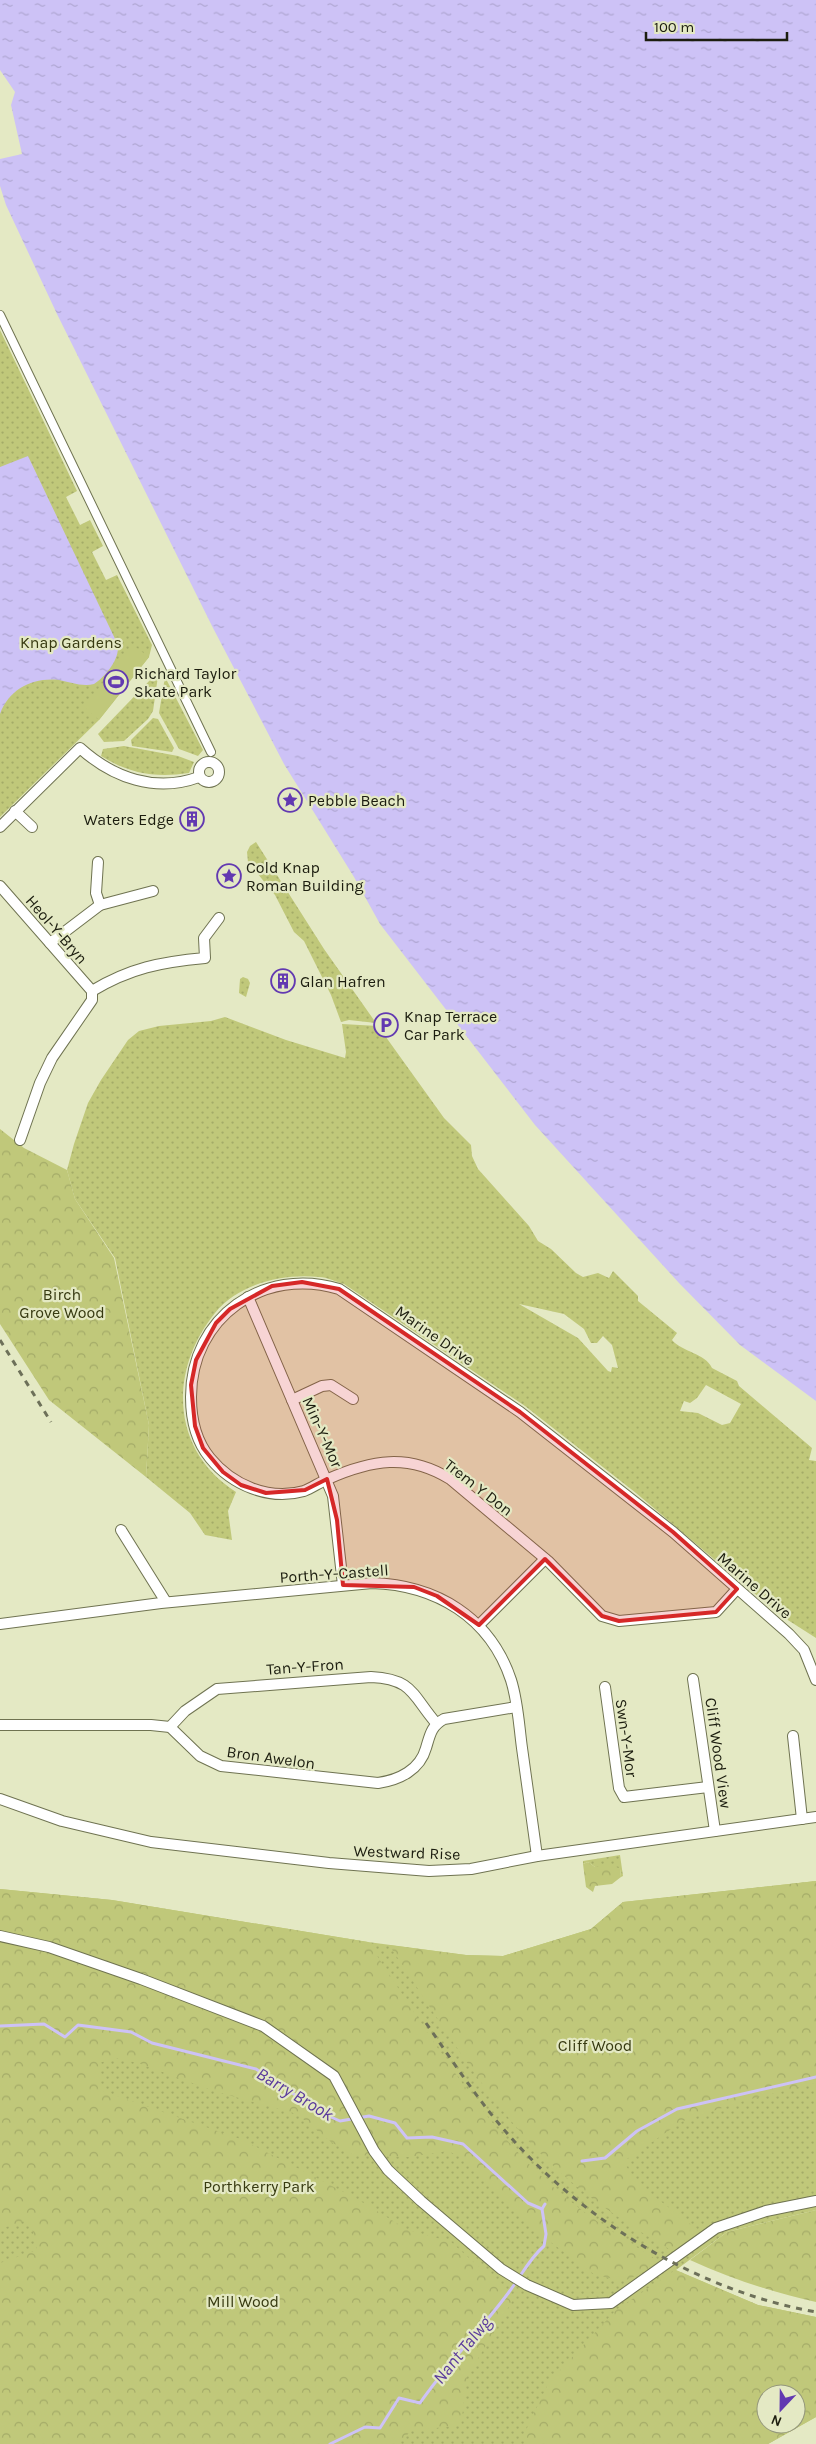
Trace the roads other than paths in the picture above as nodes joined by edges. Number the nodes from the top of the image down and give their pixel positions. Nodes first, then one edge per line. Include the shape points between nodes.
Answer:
1 (0, 315) edge
2 (211, 752) dead end
3 (199, 777) dead end
4 (15, 812) junction
5 (0, 827) edge
6 (32, 828) dead end
7 (98, 862) dead end
8 (0, 886) edge
9 (153, 891) dead end
10 (100, 904) junction
11 (219, 918) dead end
12 (50, 943) junction
13 (92, 991) junction
14 (20, 1140) dead end
15 (248, 1298) junction
16 (353, 1399) dead end
17 (292, 1400) junction
18 (328, 1479) junction
19 (121, 1530) dead end
20 (545, 1559) junction
21 (342, 1585) junction
22 (737, 1589) junction
23 (166, 1602) junction
24 (0, 1624) edge
25 (479, 1625) junction
26 (693, 1679) dead end
27 (816, 1680) edge
28 (605, 1687) dead end
29 (516, 1708) junction
30 (436, 1723) junction
31 (0, 1725) edge
32 (170, 1727) junction
33 (793, 1736) dead end
34 (708, 1787) junction
35 (0, 1799) edge
36 (816, 1817) edge
37 (802, 1819) junction
38 (715, 1831) junction
39 (537, 1856) junction
40 (0, 1936) edge
41 (816, 2201) edge

1 - 2 street
3 - 4 street via 179,782 143,782 115,773 80,748
4 - 5 street
4 - 6 street
7 - 10 street via 96,894
8 - 12 street, Heol-Y-Bryn
9 - 10 street
10 - 12 street
11 - 13 street via 204,938 205,958 142,967
12 - 13 street, Heol-Y-Bryn
13 - 14 street via 92,1000 52,1058
15 - 17 street, Min-Y-Mor
15 - 18 street, Marine Drive via 216,1323 196,1360 191,1407 202,1448 223,1472 241,1485 266,1493 288,1494
15 - 22 street, Marine Drive via 272,1286 302,1282 339,1289 520,1412 673,1532
16 - 17 street via 332,1385 322,1386
17 - 18 street, Min-Y-Mor
18 - 20 street, Trem Y Don via 361,1466 384,1462 411,1462 436,1470
18 - 21 street, Min-Y-Mor via 337,1520
19 - 23 street
20 - 22 street, Trem Y Don via 602,1616 620,1621 716,1612
20 - 25 street
21 - 23 street, Porth-Y-Castell
21 - 25 street, Porth-Y-Castell via 396,1584 414,1588 437,1596
22 - 27 street, Marine Drive via 804,1650
23 - 24 street, Porth-Y-Castell
25 - 29 street, Porth-Y-Castell via 504,1663
26 - 34 street, Cliff Wood View
28 - 34 street, Swn-Y-Mor via 619,1788 624,1797
29 - 30 street
29 - 39 street, Porth-Y-Castell
30 - 32 street, Tan-Y-Fron via 406,1686 393,1679 371,1677 217,1689 185,1711
30 - 32 street, Bron Awelon via 419,1764 393,1781 378,1783 221,1766 200,1756
31 - 32 street
33 - 37 street
34 - 38 street, Cliff Wood View
35 - 39 street, Westward Rise via 82,1826 151,1842 312,1862 429,1872 471,1870
36 - 37 street, Westward Rise
37 - 38 street, Westward Rise
38 - 39 street, Westward Rise
40 - 41 street via 49,1947 263,2026 334,2076 374,2152 388,2170 421,2200 512,2276 572,2305 611,2303 716,2228 766,2211

